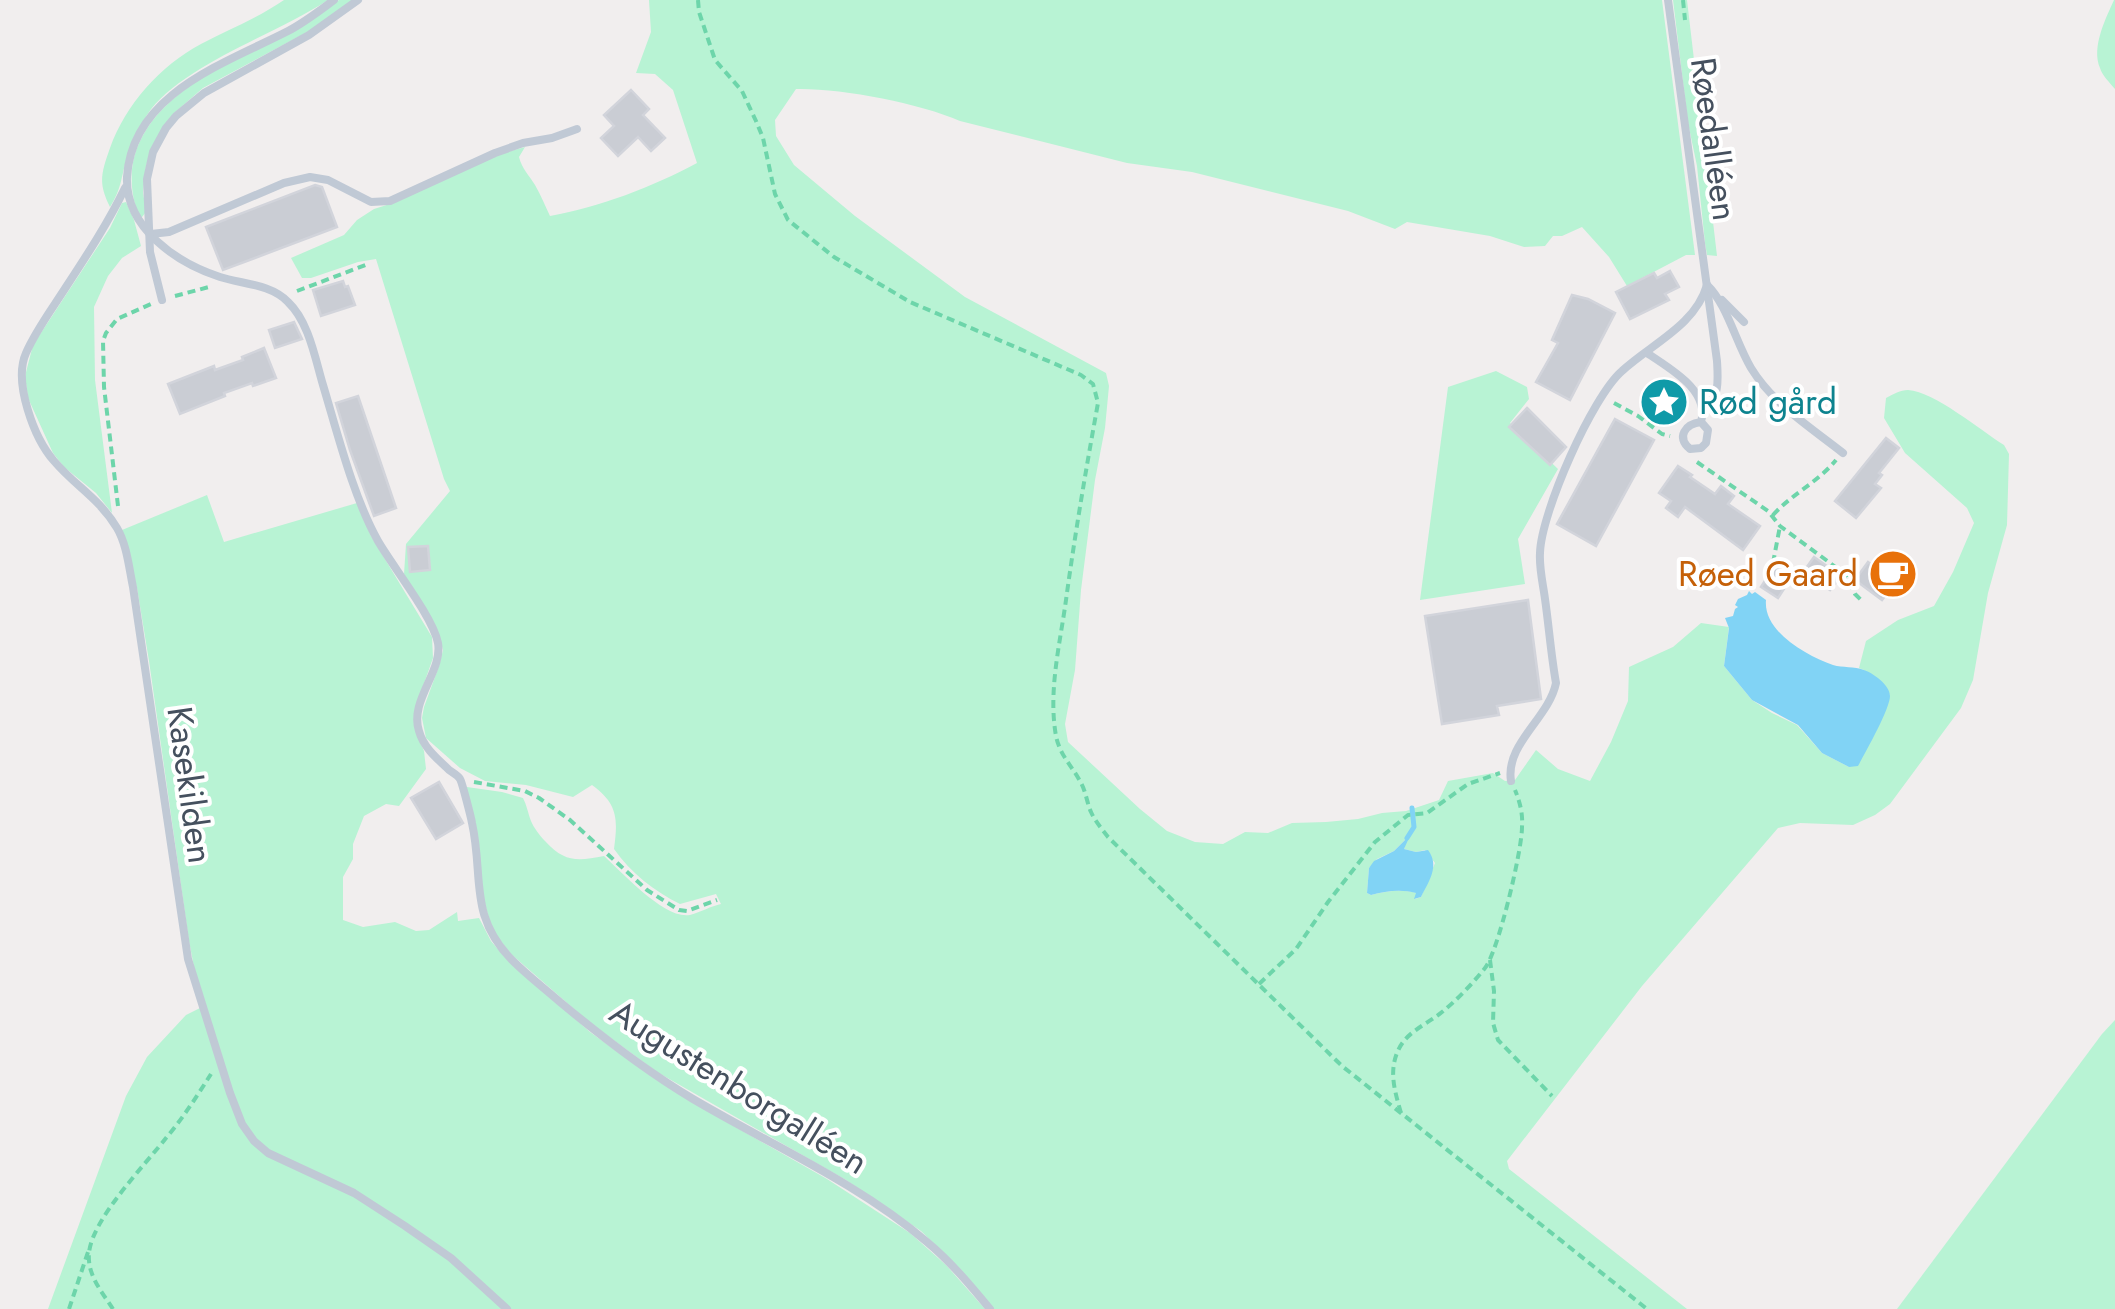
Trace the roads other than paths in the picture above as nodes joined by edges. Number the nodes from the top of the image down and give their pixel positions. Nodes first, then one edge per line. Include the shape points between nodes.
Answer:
1 (334, 0) edge
2 (358, 0) edge
3 (1668, 0) edge
4 (577, 129) dead end
5 (127, 184) junction
6 (150, 234) junction
7 (1707, 285) junction
8 (1719, 297) junction
9 (162, 300) road end
10 (1744, 322) dead end
11 (1647, 353) junction
12 (1704, 410) junction
13 (1701, 422) junction
14 (1843, 453) road end
15 (1512, 781) road end
16 (507, 1309) edge
17 (990, 1309) edge

1 - 5 lane via 160,105 134,147
2 - 6 lane via 213,87 171,122 148,171
3 - 7 lane, Røedalléen
4 - 6 lane via 495,153 390,201 370,202 310,178
5 - 6 lane via 133,210
5 - 16 lane, Kasekilden via 33,339 20,379 48,454 92,495 120,534 188,960 219,1059 242,1124 260,1148 368,1201 451,1258
6 - 9 lane
6 - 17 lane, Augustenborgalléen via 214,275 283,297 306,330 368,520 436,638 438,654 417,727 460,779 486,927 510,958 638,1063 908,1227
7 - 8 lane
7 - 11 lane via 1696,310
7 - 12 lane, Røedalléen via 1718,376 1716,394
8 - 10 lane
8 - 14 lane via 1765,389
11 - 12 lane via 1690,386
11 - 15 lane via 1601,396 1547,518 1540,552 1556,683 1513,758
12 - 13 lane, Røedalléen
13 - 13 lane via 1684,430 1690,450 1708,437

